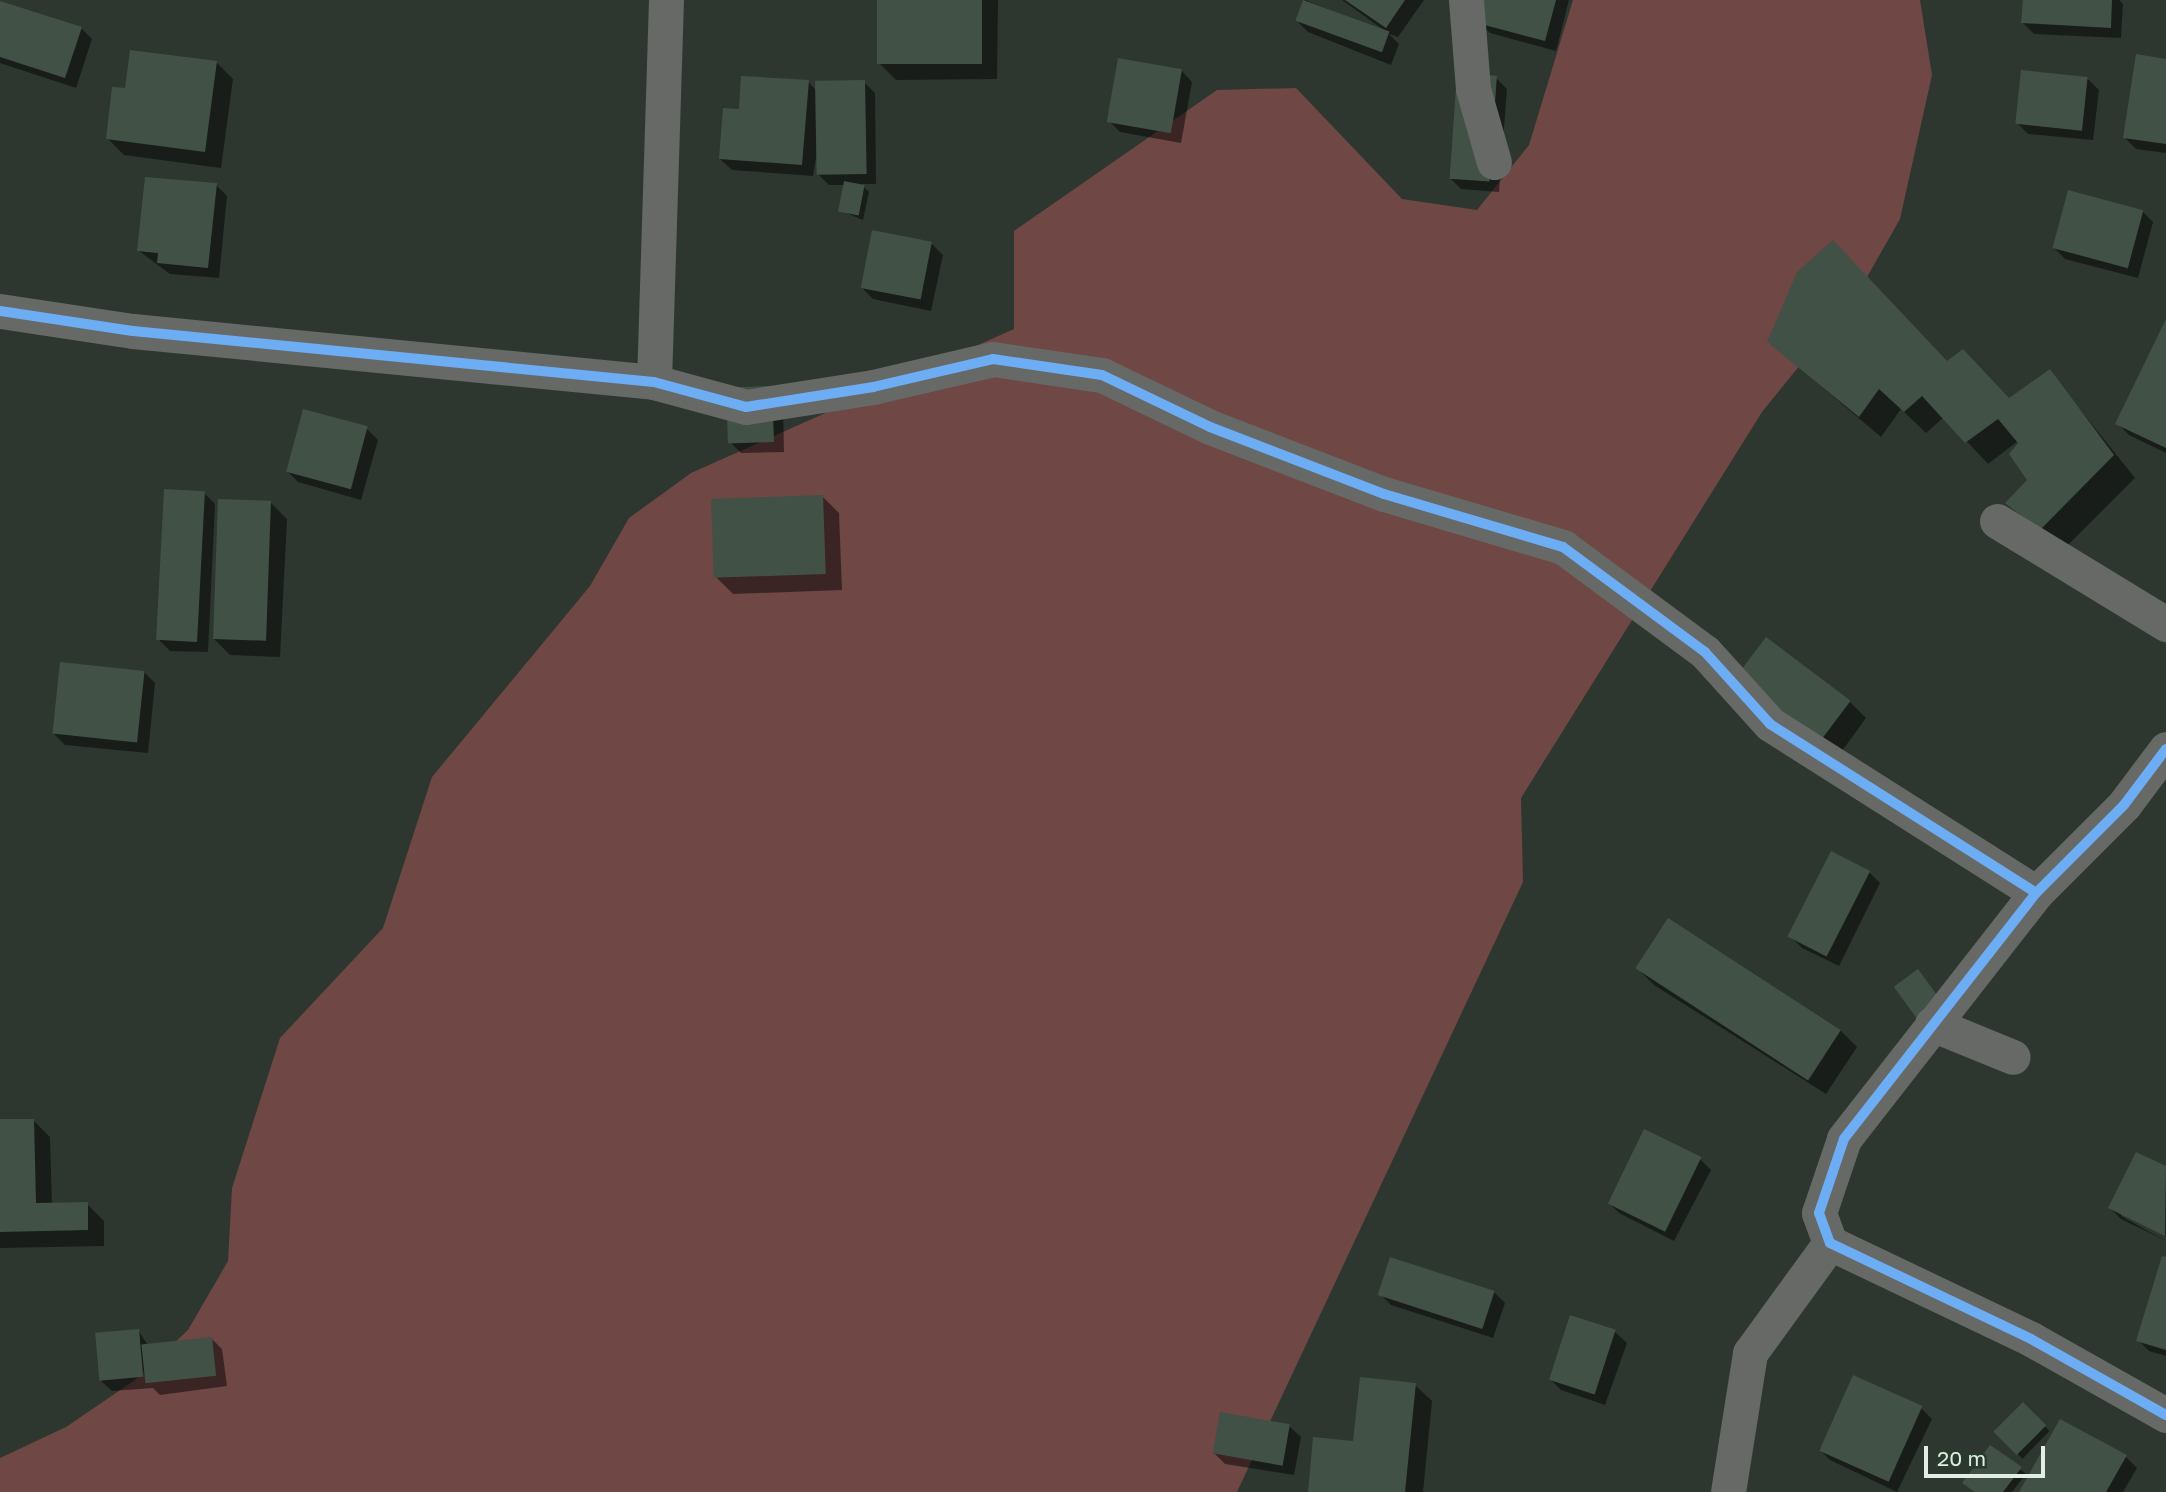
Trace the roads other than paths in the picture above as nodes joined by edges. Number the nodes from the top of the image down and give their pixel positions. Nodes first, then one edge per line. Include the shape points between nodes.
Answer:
1 (666, 0) edge
2 (1466, 0) edge
3 (1493, 162) dead end
4 (0, 311) edge
5 (654, 382) junction
6 (1997, 521) dead end
7 (2166, 624) edge
8 (2166, 749) edge
9 (2036, 892) junction
10 (1932, 1024) junction
11 (2013, 1057) dead end
12 (1829, 1243) junction
13 (2166, 1415) edge
14 (1728, 1492) edge

1 - 5 street
2 - 3 street via 1474,89
4 - 5 street via 133,331
5 - 9 street via 746,407 873,387 993,359 1102,375 1210,426 1384,494 1563,547 1704,652 1770,724
6 - 7 street
8 - 9 street via 2124,805
9 - 10 street
10 - 11 street
10 - 12 street via 1844,1139 1819,1213
12 - 13 street via 2031,1339
12 - 14 street via 1750,1353

